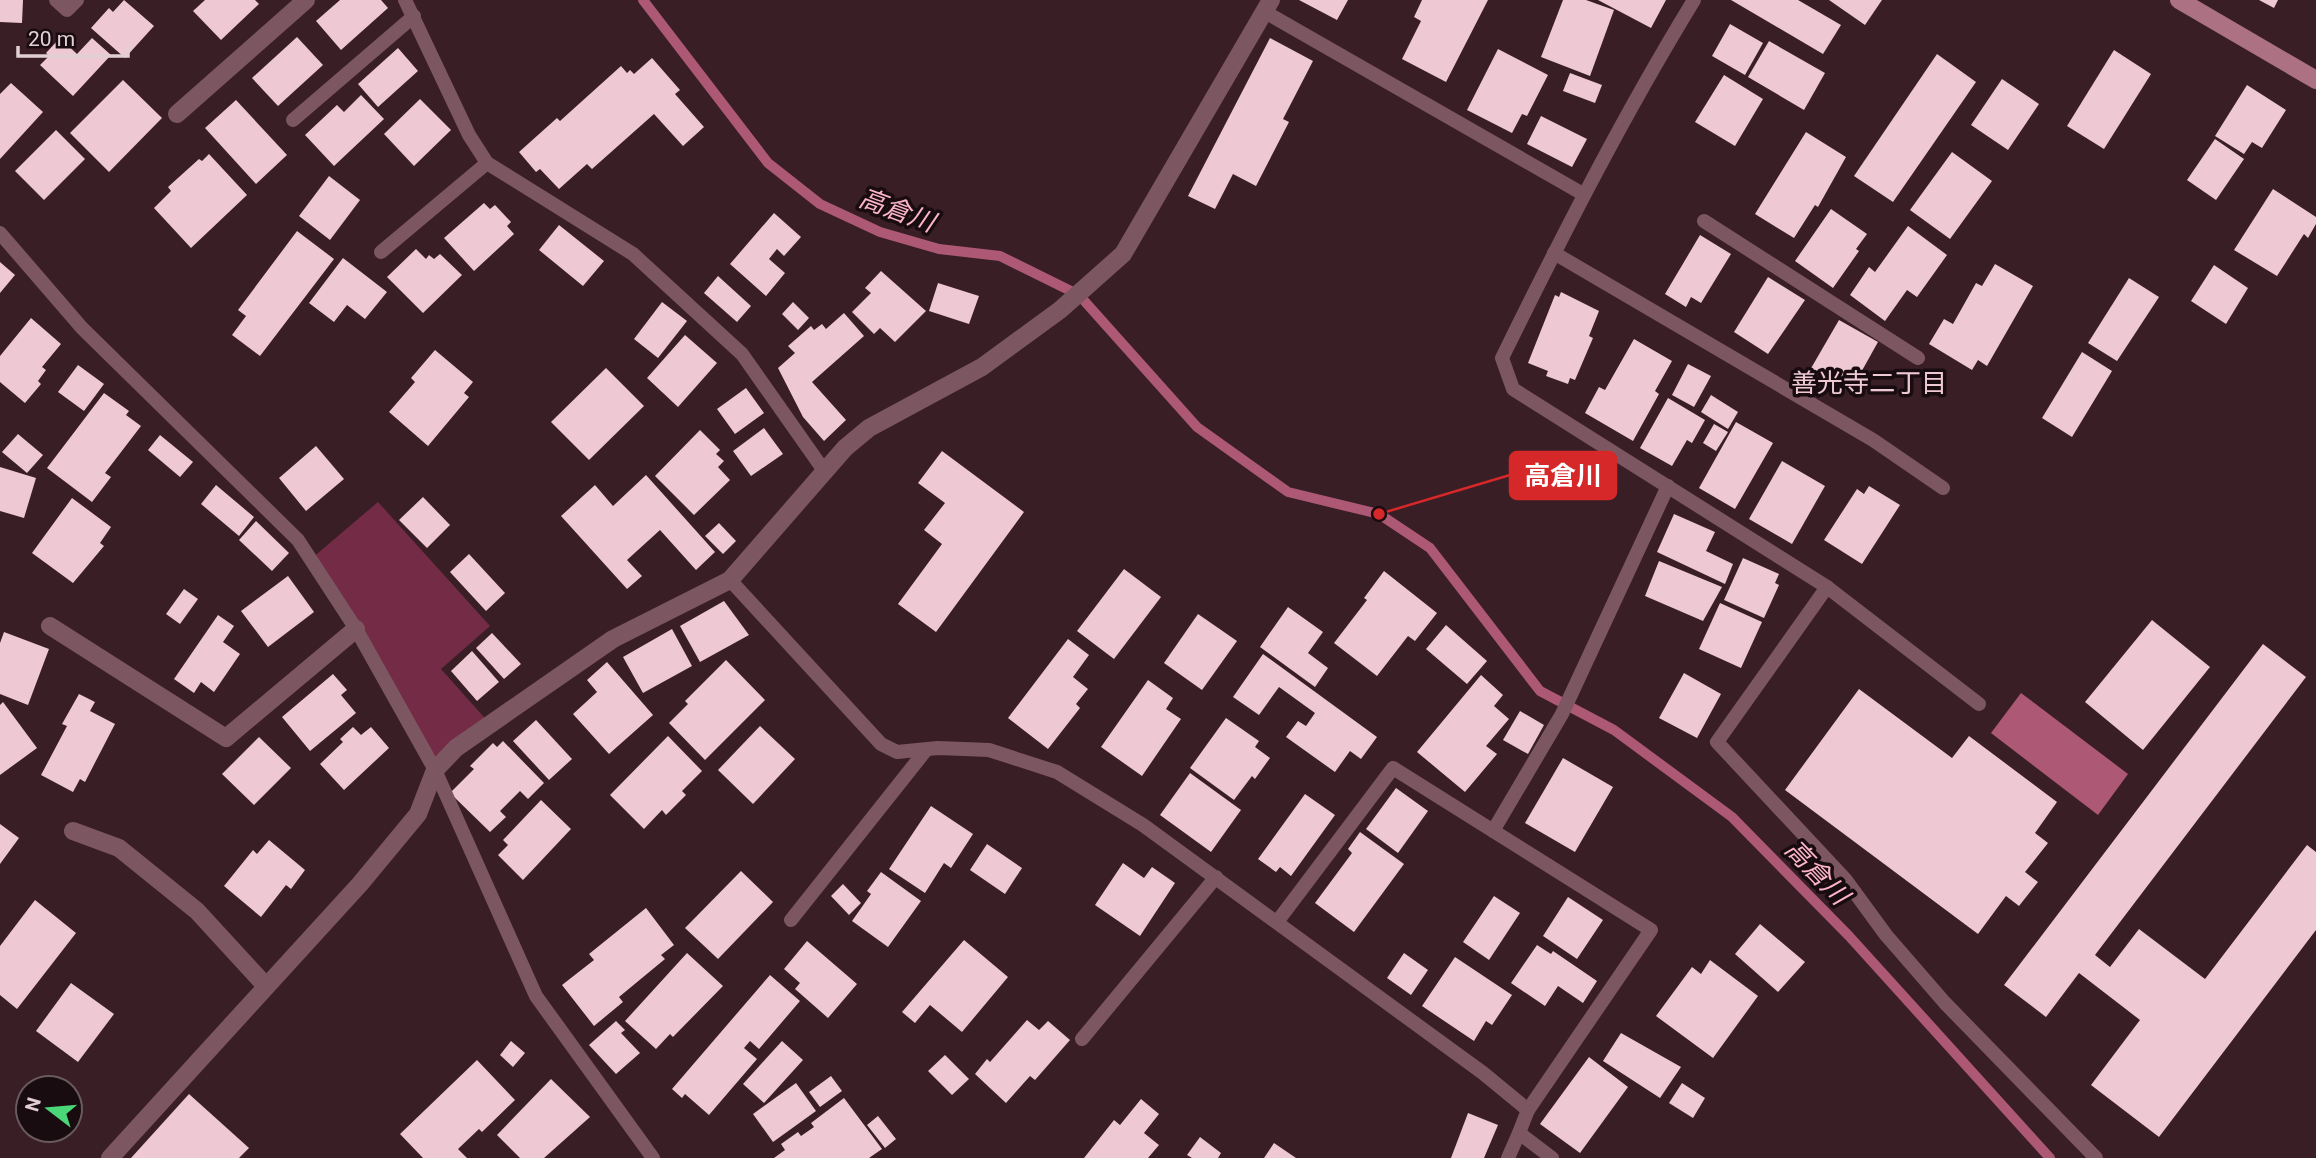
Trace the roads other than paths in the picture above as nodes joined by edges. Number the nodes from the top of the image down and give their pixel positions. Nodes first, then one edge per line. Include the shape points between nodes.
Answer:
1 (56, 0) edge
2 (77, 0) edge
3 (306, 0) edge
4 (405, 0) edge
5 (1695, 0) edge
6 (2179, 0) edge
7 (1268, 6) edge
8 (414, 16) junction
9 (2316, 80) edge
10 (177, 114) dead end
11 (293, 120) dead end
12 (487, 163) junction
13 (1583, 194) junction
14 (1704, 221) dead end
15 (0, 233) edge
16 (381, 252) dead end
17 (1554, 253) junction
18 (1918, 358) dead end
19 (825, 472) junction
20 (1668, 486) junction
21 (1943, 488) dead end
22 (730, 580) junction
23 (1827, 587) junction
24 (50, 626) dead end
25 (356, 629) junction
26 (1979, 704) dead end
27 (926, 750) junction
28 (435, 770) junction
29 (73, 831) dead end
30 (1493, 831) junction
31 (1216, 877) junction
32 (792, 920) dead end
33 (1277, 922) junction
34 (265, 985) junction
35 (1082, 1039) dead end
36 (1528, 1110) junction
37 (1520, 1133) junction
38 (110, 1158) edge
39 (653, 1158) edge
40 (1508, 1158) edge
41 (1552, 1158) edge
42 (2096, 1158) edge

1 - 2 lane via 67,10
3 - 10 street
4 - 8 lane
5 - 13 lane
6 - 9 main road
7 - 13 lane
7 - 19 street via 1123,254 1060,310 982,367 869,428
8 - 11 lane
8 - 12 lane via 469,135
12 - 16 lane
12 - 19 lane via 633,254 742,354
13 - 17 lane
14 - 18 lane
15 - 25 lane via 82,328 298,540
17 - 20 lane via 1502,358 1513,389
17 - 21 lane via 1873,440
19 - 22 street
20 - 23 lane
20 - 30 lane via 1562,714
22 - 27 lane via 881,744 897,752
22 - 28 street via 613,639 456,748
23 - 26 lane
23 - 42 lane via 1717,742 1845,879 1945,1003
24 - 25 street via 226,738
25 - 28 lane
27 - 31 lane via 989,750 1057,772
27 - 32 lane
28 - 34 street via 418,814
28 - 39 lane via 536,996
29 - 34 street via 119,848 197,911
30 - 33 lane via 1393,768
30 - 36 lane via 1651,930
31 - 33 lane
31 - 35 lane
33 - 36 lane
34 - 38 street
36 - 37 lane
37 - 40 lane
37 - 41 lane

